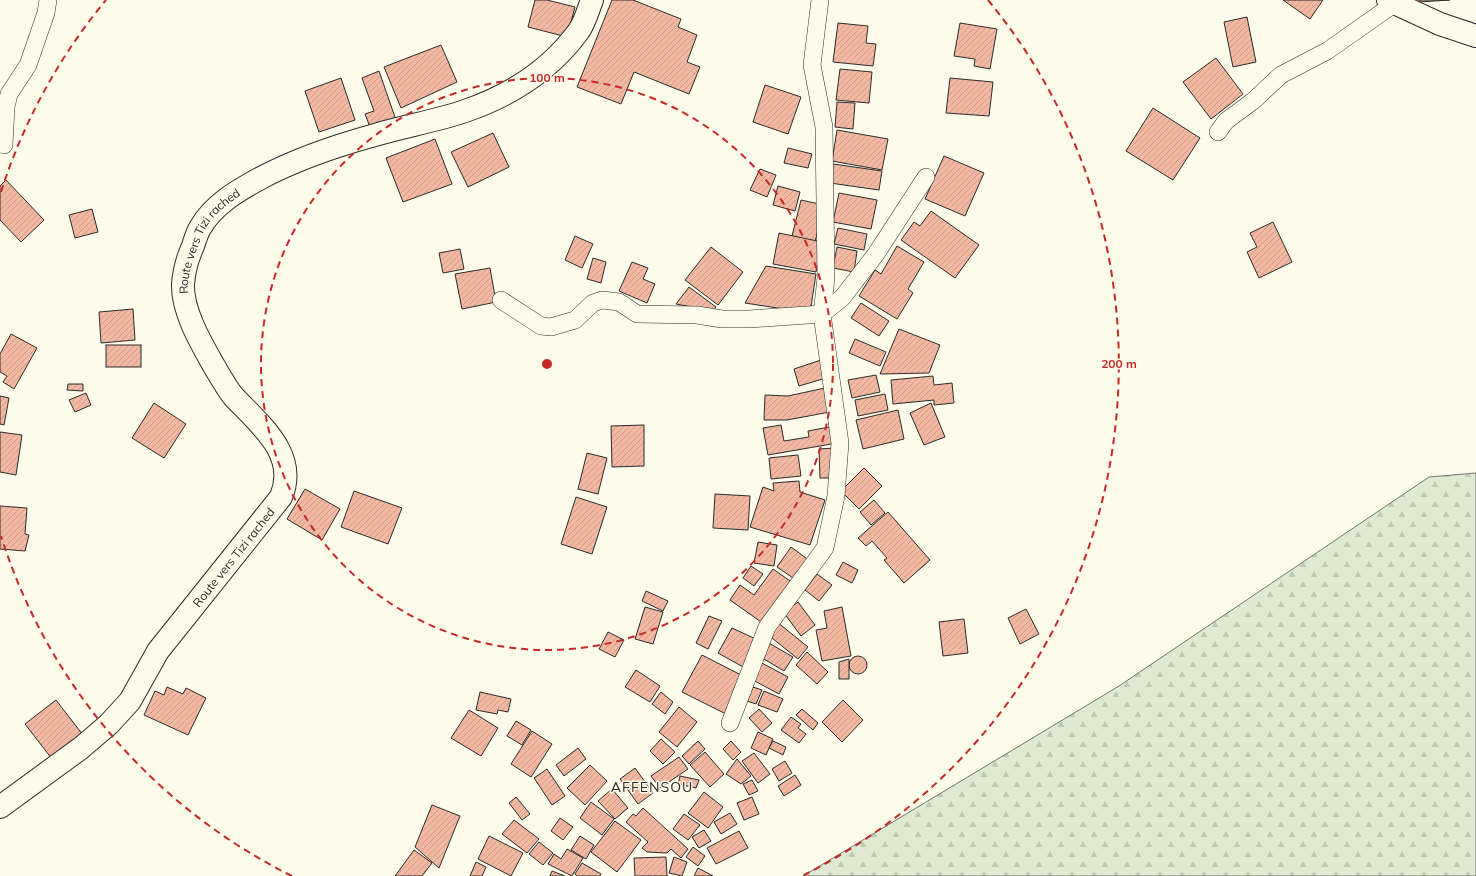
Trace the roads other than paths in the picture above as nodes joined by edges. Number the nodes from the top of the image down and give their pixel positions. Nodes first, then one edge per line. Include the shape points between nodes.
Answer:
1 (48, 0) edge
2 (592, 0) edge
3 (820, 0) edge
4 (1391, 2) edge
5 (1476, 36) edge
6 (1218, 132) dead end
7 (4, 145) dead end
8 (926, 177) dead end
9 (501, 300) dead end
10 (822, 314) junction
11 (730, 723) dead end
12 (0, 807) edge

1 - 7 street via 28,65 9,94
2 - 12 main road, Route vers Tizi rached via 579,30 553,61 495,100 464,112 317,152 236,192 217,207 200,228 190,254 183,284 190,320 209,358 232,394 261,423 278,449 285,464 286,486 281,497 158,651 130,701 109,724 81,748
3 - 10 street via 812,65 824,127 826,278
4 - 5 main road via 1440,24
4 - 6 street via 1327,51 1281,75 1226,121
8 - 10 street via 876,254 842,298
9 - 10 street via 541,326 551,327 575,320 593,303 602,300 619,302 637,314 742,319
10 - 11 street via 840,443 836,496 825,548 768,627

